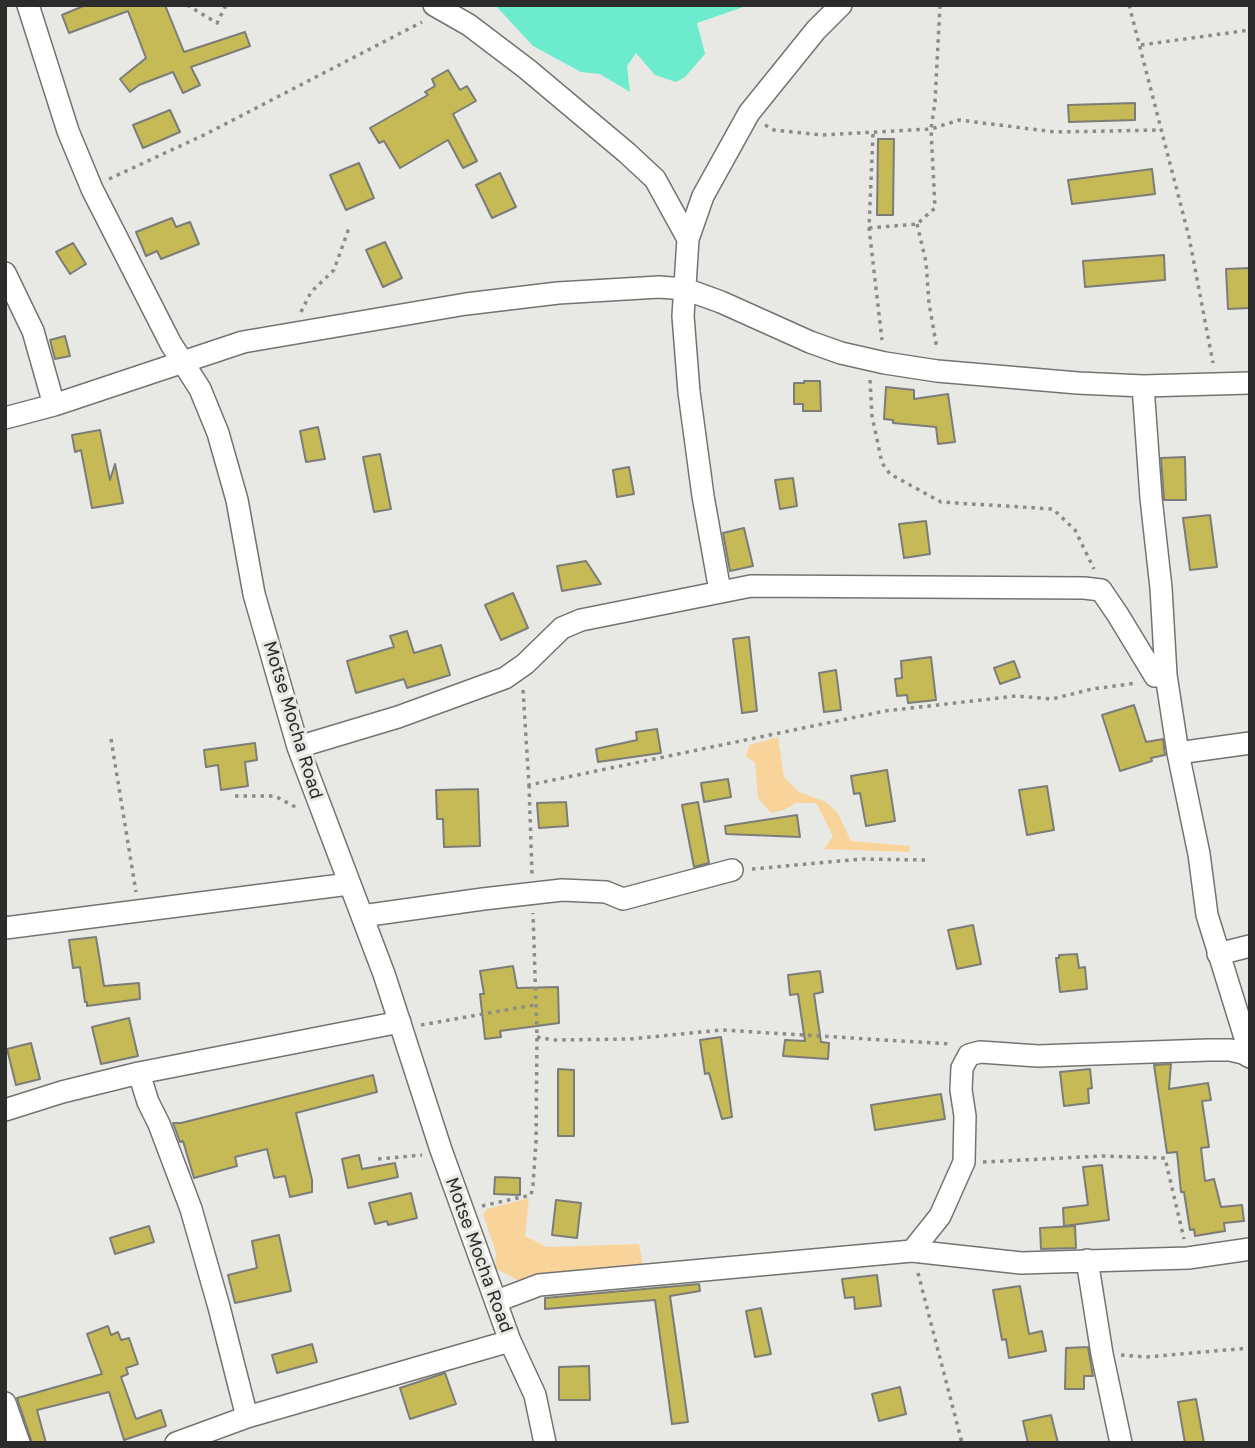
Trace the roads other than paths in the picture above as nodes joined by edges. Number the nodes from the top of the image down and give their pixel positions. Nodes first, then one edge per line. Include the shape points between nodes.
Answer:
1 (28, 5) edge
2 (841, 5) edge
3 (438, 8) edge
4 (688, 239) junction
5 (5, 273) edge
6 (685, 289) junction
7 (183, 364) junction
8 (1250, 383) edge
9 (1143, 386) junction
10 (54, 405) junction
11 (5, 418) edge
12 (720, 591) junction
13 (1161, 675) junction
14 (1250, 743) edge
15 (298, 747) junction
16 (1178, 753) junction
17 (732, 870) road end
18 (349, 884) junction
19 (362, 916) junction
20 (5, 928) edge
21 (1250, 947) edge
22 (1218, 954) junction
23 (401, 1025) junction
24 (1247, 1055) edge
25 (139, 1073) junction
26 (5, 1110) edge
27 (1250, 1249) edge
28 (912, 1251) junction
29 (1087, 1260) junction
30 (496, 1301) junction
31 (510, 1341) junction
32 (5, 1403) edge
33 (237, 1428) edge
34 (19, 1443) edge
35 (176, 1443) edge
36 (545, 1443) edge
37 (1121, 1443) edge

1 - 7 street, Motse Mocha Road via 68,131 92,189
2 - 4 street via 749,113 704,196
3 - 4 street via 470,25 527,69 636,162 654,179
4 - 6 street
5 - 10 street via 33,331
6 - 7 street via 558,293 402,314 243,342
6 - 9 street via 810,342 878,362 937,371
6 - 12 street via 682,316 689,392
7 - 10 street
7 - 15 street, Motse Mocha Road via 200,389 218,433 237,500 254,594
8 - 9 street
9 - 13 street via 1161,587
10 - 11 street
12 - 13 street via 798,585 1101,590
12 - 15 street via 580,620 562,628 506,678
13 - 16 street
14 - 16 street
15 - 18 street, Motse Mocha Road
16 - 22 street via 1206,915
17 - 19 street via 623,899 586,890 533,892
18 - 19 street, Motse Mocha Road
18 - 20 street
19 - 23 street, Motse Mocha Road
21 - 22 street
22 - 24 street
23 - 25 street
23 - 30 street, Motse Mocha Road
24 - 28 street via 1208,1050 969,1055 962,1068 964,1162 940,1216
25 - 26 street
25 - 33 street via 191,1209 219,1307
27 - 29 street via 1188,1258
28 - 29 street via 1021,1263
28 - 30 street via 539,1286
29 - 37 street
30 - 31 street, Motse Mocha Road
31 - 33 street
31 - 36 street, Motse Mocha Road via 535,1395
32 - 34 street
33 - 35 street

